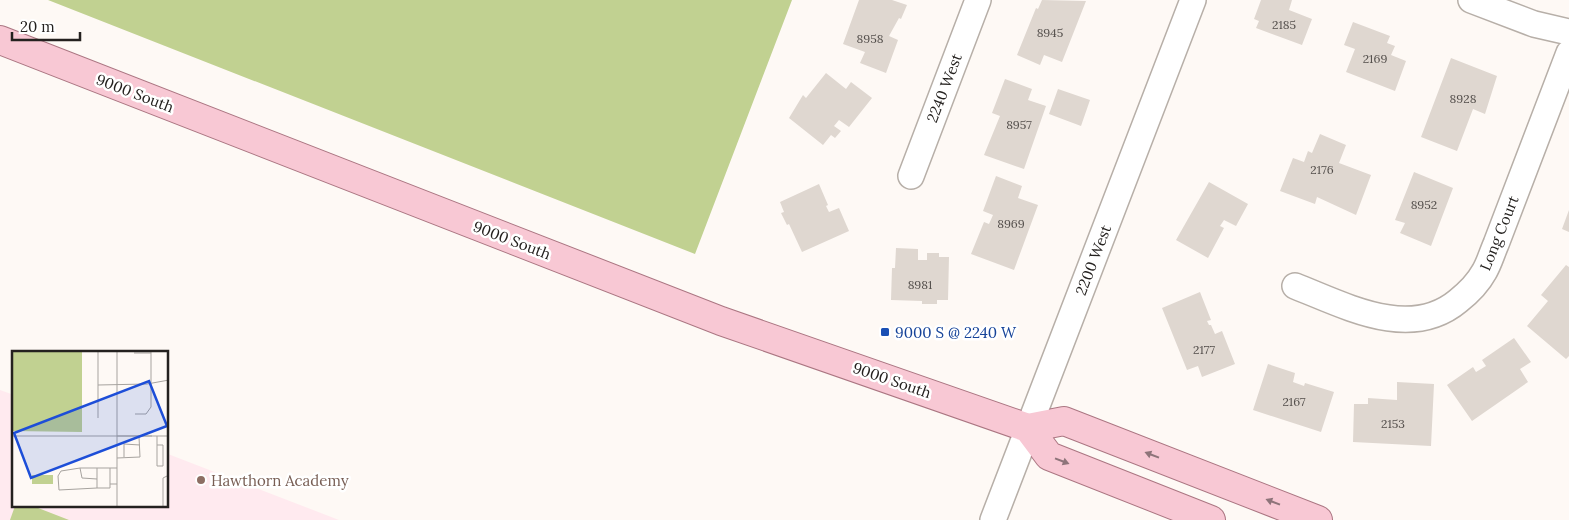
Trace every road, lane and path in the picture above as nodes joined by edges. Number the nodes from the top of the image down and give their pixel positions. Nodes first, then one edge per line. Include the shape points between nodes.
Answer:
1 (978, 0) edge
2 (1193, 0) edge
3 (1471, 0) edge
4 (1569, 32) edge
5 (0, 40) edge
6 (1569, 53) edge
7 (911, 176) dead end
8 (1296, 286) dead end
9 (1028, 428) junction
10 (992, 520) edge
11 (1211, 520) edge
12 (1318, 520) edge

1 - 7 street, 2240 West
2 - 9 street, 2200 West
3 - 4 street via 1534,24
5 - 9 main road, 9000 South via 721,321
6 - 8 street, Long Court via 1484,273 1469,292 1433,316 1405,320 1377,316
9 - 10 street, 2200 West
9 -> 11 main road via 1050,456
12 -> 9 main road via 1064,421

